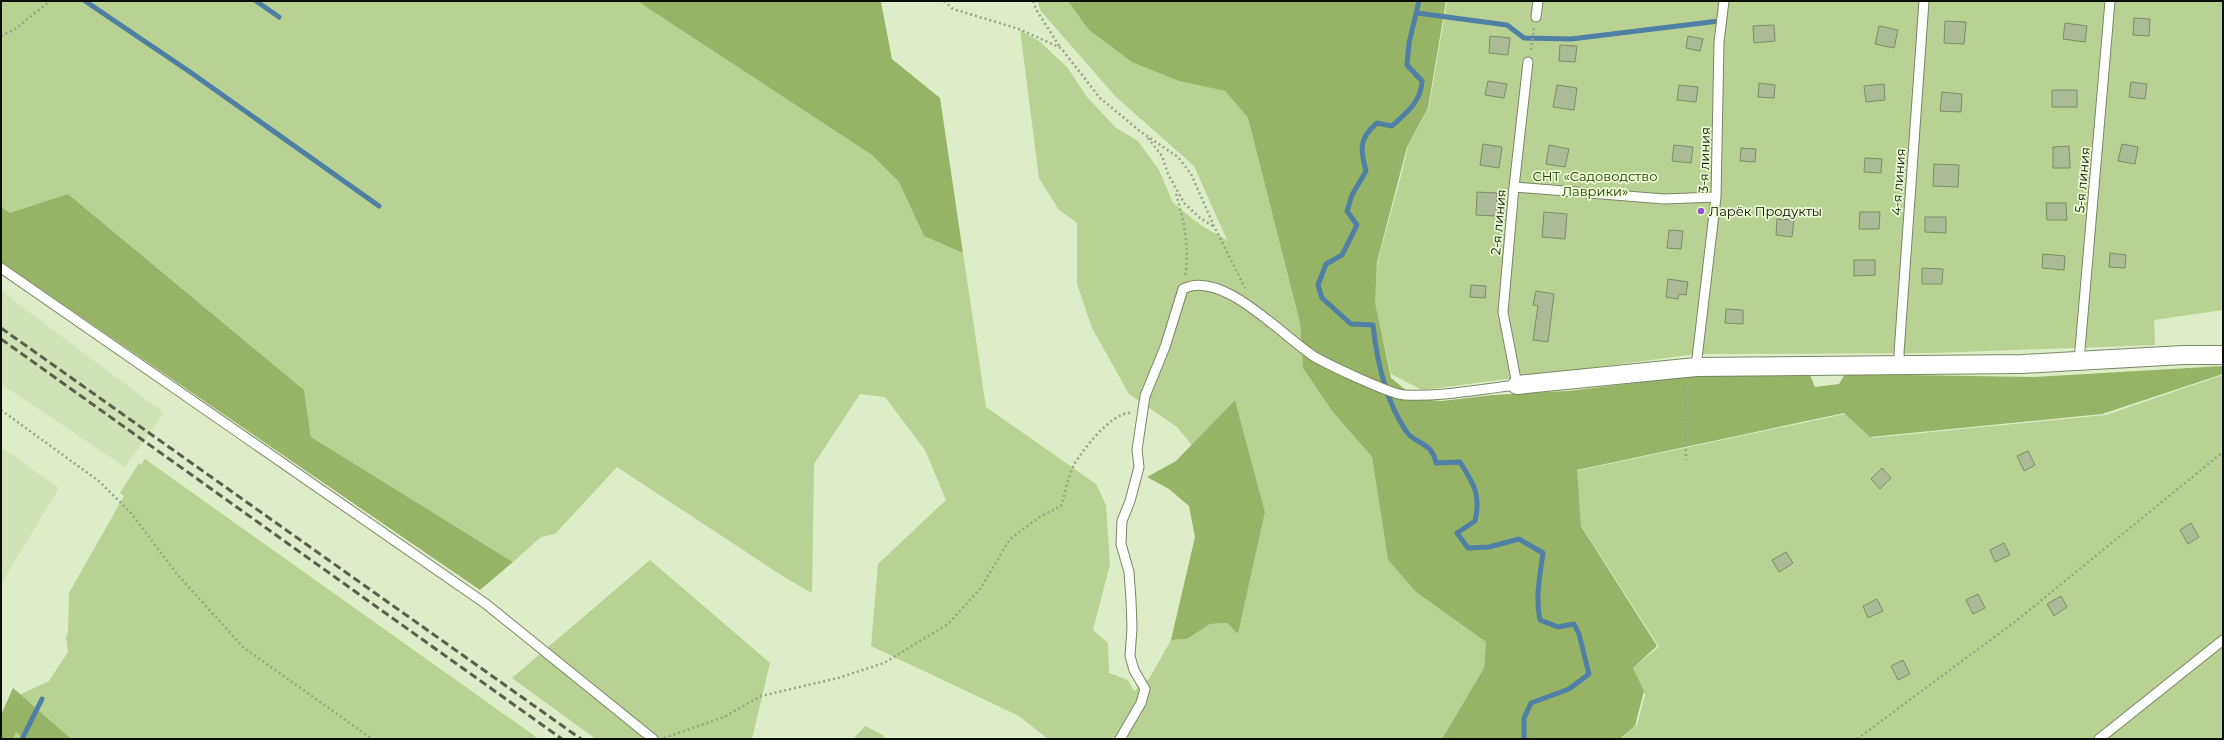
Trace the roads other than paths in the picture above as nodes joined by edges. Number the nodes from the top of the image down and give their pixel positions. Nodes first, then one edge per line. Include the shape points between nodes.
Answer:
1 (1538, 1) edge
2 (1724, 1) edge
3 (1924, 1) edge
4 (2110, 1) edge
5 (1536, 17) dead end
6 (1528, 62) dead end
7 (1514, 187) junction
8 (1716, 197) junction
9 (1, 268) edge
10 (2223, 355) edge
11 (2079, 362) junction
12 (1900, 365) junction
13 (1691, 367) junction
14 (1516, 385) junction
15 (2223, 640) edge
16 (653, 739) edge
17 (1120, 739) edge
18 (2099, 739) edge

1 - 5 lane
2 - 8 lane, 3-я линия via 1719,42
3 - 12 lane, 4-я линия via 1899,345
4 - 11 lane, 5-я линия
6 - 7 lane, 2-я линия
7 - 8 lane via 1664,198
7 - 14 lane, 2-я линия via 1503,312
8 - 13 lane, 3-я линия
9 - 16 lane via 486,604
10 - 11 street
11 - 12 street
12 - 13 street
13 - 14 street
14 - 17 lane via 1438,394 1403,395 1315,357 1255,308 1208,286 1190,286 1183,290 1166,346 1148,384 1137,450 1139,467 1122,521 1120,544 1129,572 1132,628 1130,656 1134,670 1145,689 1141,703
15 - 18 lane

